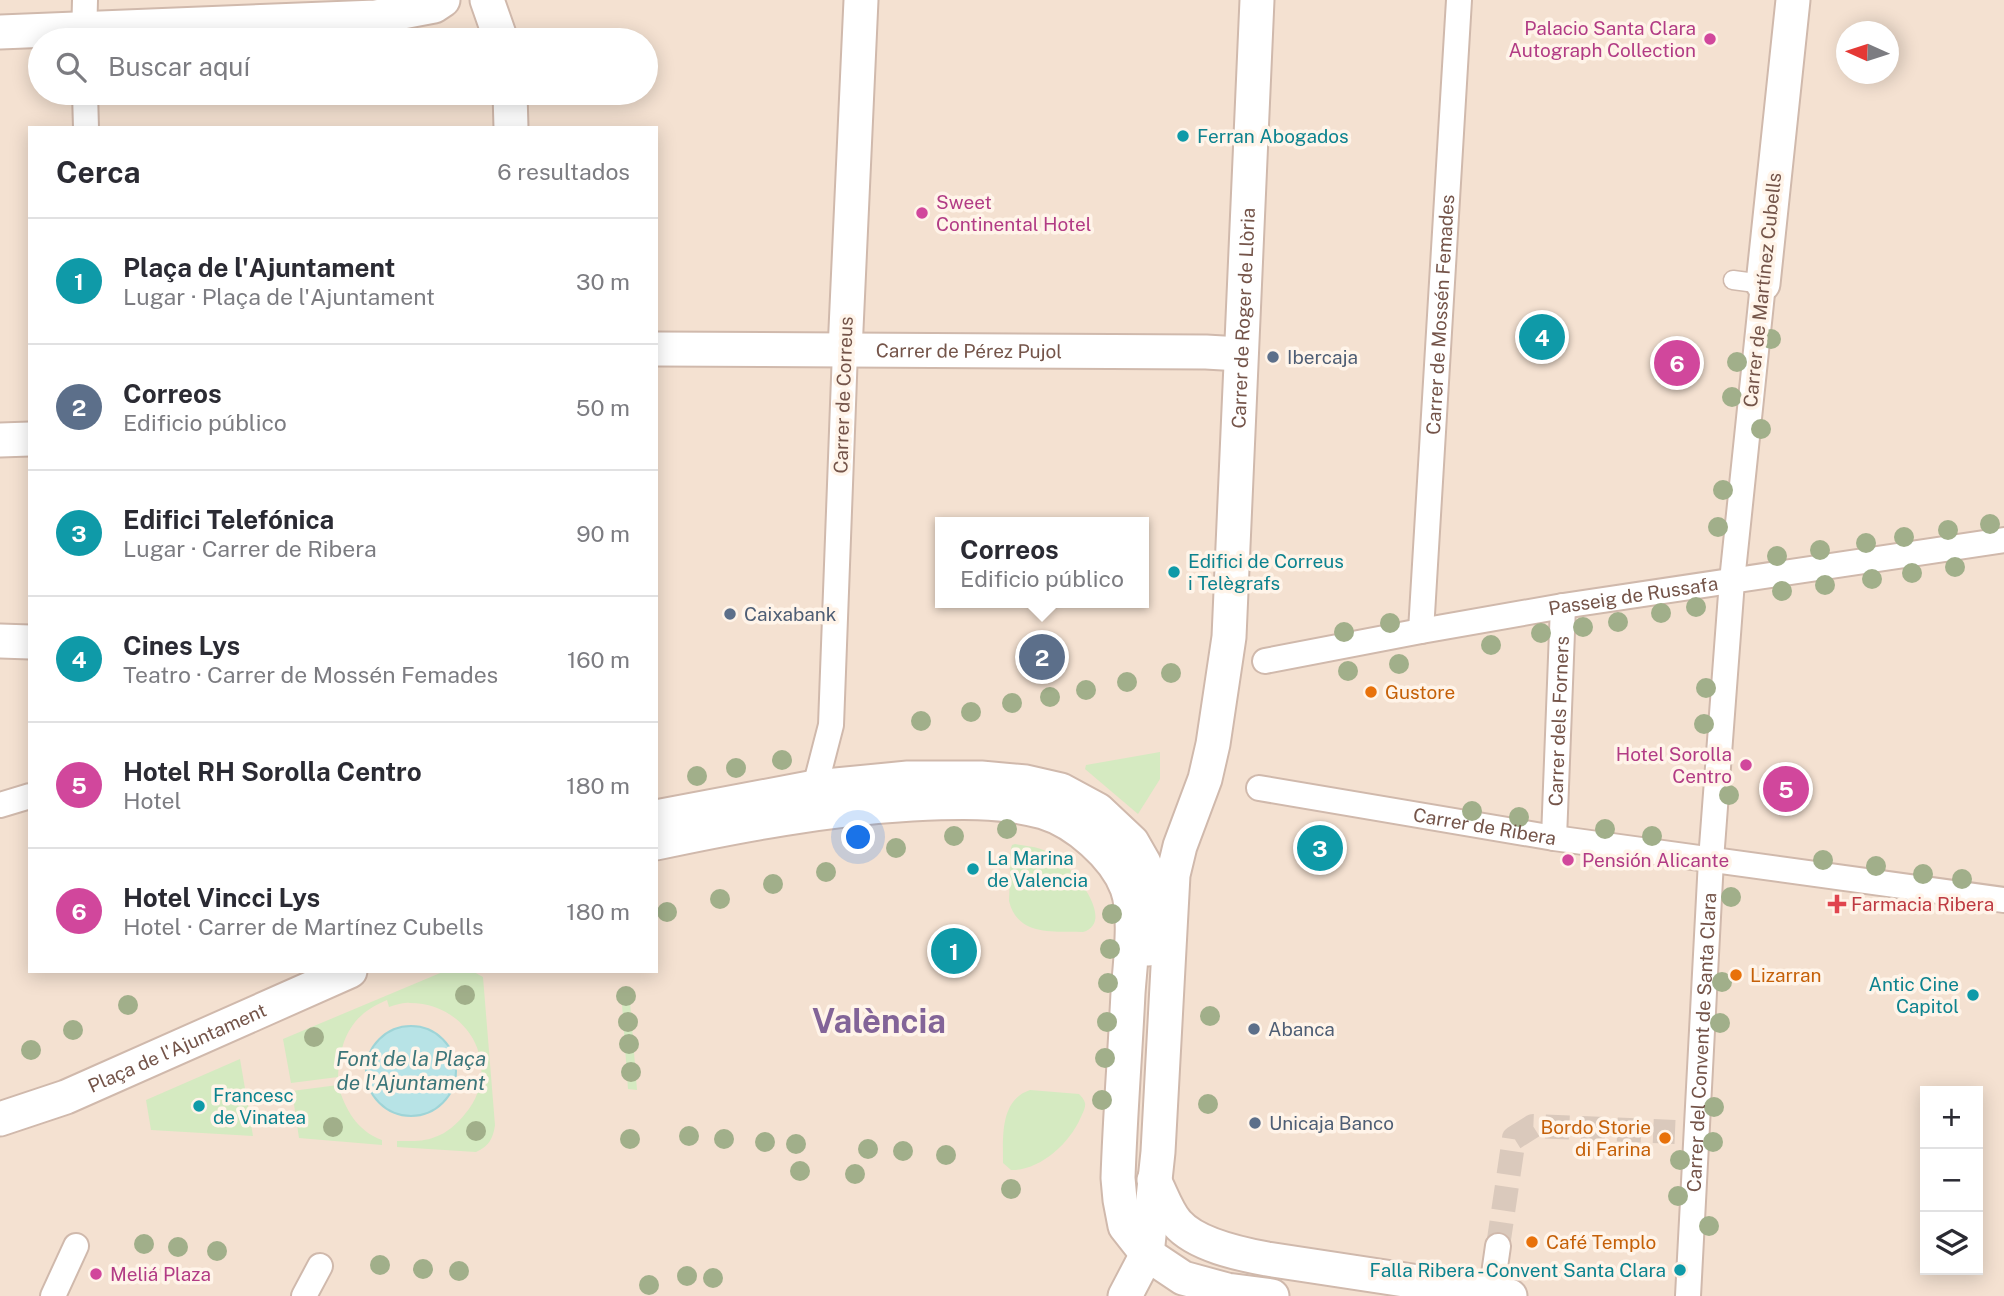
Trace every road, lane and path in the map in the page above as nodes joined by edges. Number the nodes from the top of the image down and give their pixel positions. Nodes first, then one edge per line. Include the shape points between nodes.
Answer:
1 (443, 0) edge
2 (487, 0) edge
3 (861, 0) edge
4 (1257, 0) edge
5 (1459, 0) edge
6 (1793, 0) edge
7 (84, 23) edge
8 (37, 28) edge
9 (496, 28) edge
10 (28, 29) edge
11 (0, 32) edge
12 (85, 105) edge
13 (510, 105) edge
14 (86, 126) edge
15 (511, 126) edge
16 (1748, 282) joint
17 (658, 349) edge
18 (845, 351) junction
19 (1241, 354) junction
20 (28, 439) edge
21 (0, 440) edge
22 (2004, 540) edge
23 (1732, 581) junction
24 (1563, 606) junction
25 (1421, 631) junction
26 (0, 640) edge
27 (28, 642) edge
28 (1265, 662) dead end
29 (815, 788) junction
30 (1259, 788) dead end
31 (28, 797) edge
32 (0, 805) edge
33 (658, 817) edge
34 (1554, 838) junction
35 (658, 843) edge
36 (1710, 860) junction
37 (2004, 900) edge
38 (345, 973) edge
39 (0, 1119) edge
40 (1154, 1181) junction
41 (76, 1245) dead end
42 (1498, 1246) tunnel mouth
43 (1147, 1254) junction
44 (320, 1266) dead end
45 (1502, 1285) edge
46 (53, 1296) edge
47 (304, 1296) edge
48 (1125, 1296) edge
49 (1272, 1296) edge
50 (1688, 1296) edge

1 - 7 street via 434,6 376,17
2 - 9 street
3 - 18 street, Carrer de Correus
4 - 19 street, Carrer de Roger de Llòria
5 - 25 street, Carrer de Mossén Femades
6 - 16 street, Carrer de Martínez Cubells
7 - 8 street
10 - 11 street
12 - 14 street
13 - 15 street
16 - 23 street, Carrer de Martínez Cubells
17 - 18 street, Carrer de Pérez Pujol
18 - 19 street, Carrer de Pérez Pujol
18 - 29 street, Carrer de Correus via 831,725
19 - 40 street, Carrer de Roger de Llòria via 1229,637 1205,779 1173,875
20 - 21 street
22 - 23 street, Passeig de Russafa
23 - 24 street, Passeig de Russafa
23 - 36 street, Carrer del Convent de Santa Clara
24 - 25 street, Passeig de Russafa
24 - 34 street, Carrer dels Forners
25 - 28 street, Passeig de Russafa
26 - 27 street
29 - 33 street
29 - 40 street via 908,778 1026,782 1061,790 1098,810 1132,842 1144,863 1149,934 1137,1149
30 - 34 street, Carrer de Ribera
31 - 32 street
34 - 36 street, Carrer de Ribera
35 - 43 street via 828,812 952,802 1013,805 1071,824 1116,869 1127,887 1131,908 1119,1200 1125,1226
36 - 37 street, Carrer de Ribera
36 - 50 street, Carrer del Convent de Santa Clara via 1686,1132
38 - 39 street, Plaça de l'Ajuntament via 66,1097
40 - 43 street
40 - 45 street via 1177,1223 1200,1240 1233,1252
41 - 46 street
42 - 45 street
43 - 48 street
43 - 49 street via 1183,1278
44 - 47 street

